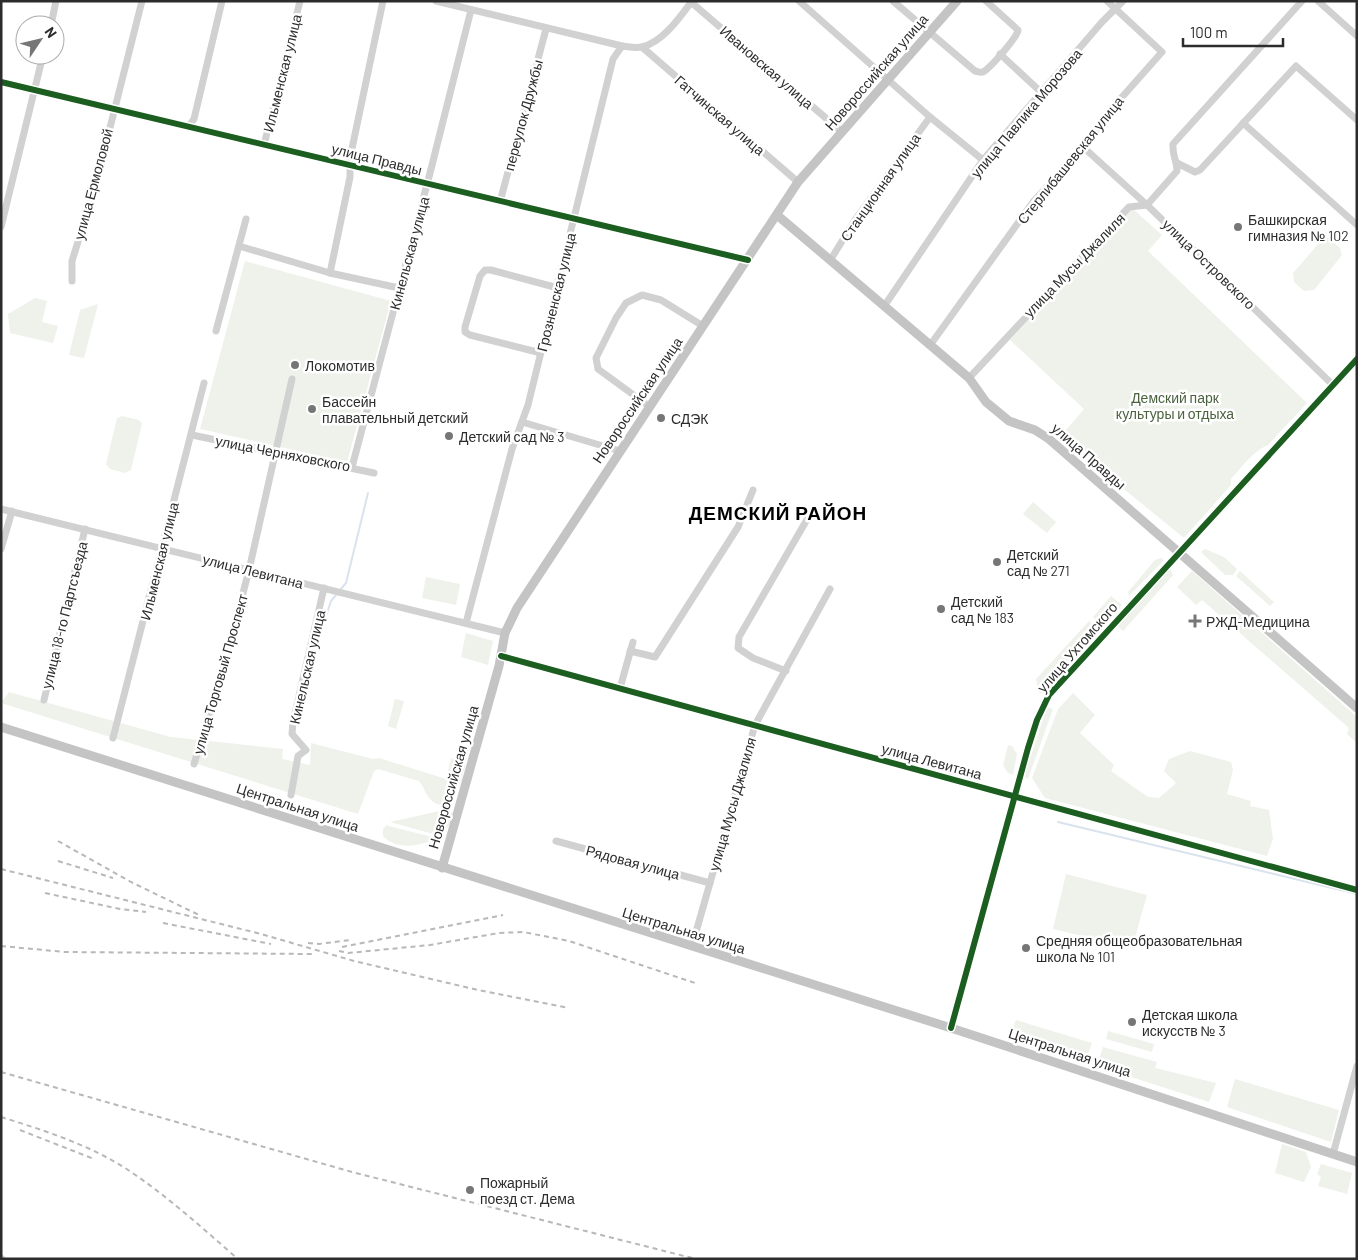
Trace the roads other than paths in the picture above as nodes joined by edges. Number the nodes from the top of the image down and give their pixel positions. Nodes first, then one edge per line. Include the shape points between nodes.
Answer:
1 (56, 1) edge
2 (142, 1) edge
3 (222, 1) edge
4 (300, 1) edge
5 (383, 1) edge
6 (436, 1) edge
7 (799, 1) edge
8 (893, 1) edge
9 (957, 1) edge
10 (986, 1) edge
11 (1108, 1) edge
12 (1123, 1) edge
13 (1302, 1) edge
14 (1318, 1) edge
15 (692, 2) edge
16 (1116, 9) junction
17 (471, 10) junction
18 (52, 15) edge
19 (546, 29) junction
20 (929, 32) junction
21 (1357, 36) edge
22 (622, 46) junction
23 (642, 47) junction
24 (1000, 54) junction
25 (41, 65) edge
26 (888, 80) junction
27 (1, 82) edge
28 (35, 90) junction
29 (1042, 93) junction
30 (114, 107) junction
31 (930, 117) junction
32 (1357, 120) edge
33 (1243, 123) junction
34 (190, 126) junction
35 (842, 132) junction
36 (264, 145) junction
37 (1082, 146) junction
38 (983, 160) junction
39 (1176, 163) junction
40 (350, 165) junction
41 (798, 182) junction
42 (428, 184) junction
43 (500, 202) junction
44 (1147, 205) junction
45 (777, 215) junction
46 (246, 219) dead end
47 (574, 220) junction
48 (1357, 225) edge
49 (1, 227) edge
50 (239, 246) junction
51 (831, 258) junction
52 (748, 260) junction
53 (330, 273) junction
54 (72, 281) dead end
55 (399, 288) junction
56 (558, 288) junction
57 (885, 305) junction
58 (703, 326) junction
59 (216, 331) dead end
60 (931, 344) junction
61 (541, 353) junction
62 (1357, 359) edge
63 (969, 378) junction
64 (292, 379) dead end
65 (204, 383) dead end
66 (1333, 385) junction
67 (650, 407) junction
68 (522, 422) junction
69 (192, 435) junction
70 (620, 451) junction
71 (273, 453) junction
72 (352, 467) junction
73 (374, 472) dead end
74 (753, 490) dead end
75 (1, 509) edge
76 (12, 511) junction
77 (809, 516) dead end
78 (84, 529) junction
79 (162, 548) junction
80 (1, 549) edge
81 (1179, 553) junction
82 (249, 570) junction
83 (324, 588) junction
84 (830, 589) dead end
85 (466, 623) junction
86 (505, 633) junction
87 (633, 642) dead end
88 (630, 650) junction
89 (500, 656) junction
90 (786, 671) junction
91 (620, 688) junction
92 (44, 700) dead end
93 (1357, 708) edge
94 (755, 725) junction
95 (1, 727) edge
96 (113, 738) dead end
97 (194, 764) dead end
98 (291, 796) dead end
99 (1014, 797) junction
100 (556, 841) dead end
101 (442, 868) junction
102 (710, 883) junction
103 (1357, 890) edge
104 (692, 946) junction
105 (952, 1028) junction
106 (1357, 1066) edge
107 (1333, 1154) junction
108 (1357, 1162) edge

1 - 18 street
2 - 30 street, улица Ермоловой
3 - 34 street
4 - 36 street, Ильменская улица
5 - 40 street
6 - 17 street
7 - 26 street
8 - 20 street
9 - 20 main road, Новороссийская улица
10 - 24 street via 1018,30
11 - 16 street
12 - 16 street, улица Павлика Морозова
13 - 39 street via 1173,144 1172,155
14 - 21 street
15 - 23 street via 664,33
15 - 35 street, Ивановская улица
16 - 29 street, улица Павлика Морозова
16 - 37 street, Стерлибашевская улица via 1162,52
17 - 19 street
17 - 42 street, Кинельская улица
19 - 22 street
19 - 43 street, переулок Дружбы
20 - 24 street via 975,71 984,71
20 - 26 main road, Новороссийская улица
22 - 23 street
22 - 47 street, Грозненская улица via 613,59
23 - 41 street, Гатчинская улица
24 - 29 street
25 - 28 street
26 - 31 street
26 - 35 main road, Новороссийская улица
27 - 28 street, улица Правды
28 - 30 street, улица Правды
28 - 49 street
29 - 38 street, улица Павлика Морозова
30 - 34 street, улица Правды
30 - 54 street, улица Ермоловой via 95,187 72,261
31 - 38 street
31 - 51 street, Станционная улица
32 - 33 street via 1296,66
33 - 39 street via 1200,170 1195,172
33 - 48 street
34 - 36 street, улица Правды
35 - 41 main road, Новороссийская улица
36 - 40 street, улица Правды
37 - 44 street, улица Островского
37 - 60 street, Стерлибашевская улица via 1033,202
38 - 57 street, улица Павлика Морозова
39 - 44 street via 1177,172
40 - 42 street, улица Правды
40 - 53 street
41 - 45 main road, Новороссийская улица
42 - 43 street, улица Правды
42 - 55 street, Кинельская улица
43 - 47 street, улица Правды
44 - 63 street, улица Мусы Джалиля via 1129,207
44 - 66 street, улица Островского
45 - 51 main road, улица Правды
45 - 52 main road, Новороссийская улица
46 - 50 street
47 - 52 street, улица Правды
47 - 56 street, Грозненская улица
50 - 53 street
50 - 59 street
51 - 57 main road, улица Правды
52 - 58 main road, Новороссийская улица
53 - 55 street
55 - 72 street, Кинельская улица
56 - 61 street, Грозненская улица
56 - 61 street via 485,270 480,276 464,327 470,335
57 - 60 main road, улица Правды
58 - 67 main road, Новороссийская улица
58 - 67 street via 661,300 642,295 626,303 600,347 596,358 598,369
60 - 63 main road, улица Правды
61 - 68 street, Грозненская улица
62 - 66 street, улица Ухтомского
63 - 81 main road, улица Правды via 986,402 1015,424 1035,430 1049,439
64 - 71 street, улица Торговый Проспект
65 - 69 street, Ильменская улица
66 - 81 street, улица Ухтомского
67 - 70 main road, Новороссийская улица
68 - 70 street
68 - 85 street, Грозненская улица
69 - 71 street, улица Черняховского
69 - 79 street, Ильменская улица
70 - 86 main road, Новороссийская улица via 546,562
71 - 72 street, улица Черняховского
71 - 82 street, улица Торговый Проспект
72 - 73 street, улица Черняховского
74 - 88 street via 738,527 655,657
75 - 76 street, улица Левитана
76 - 78 street, улица Левитана
76 - 80 street
77 - 90 street via 739,636 738,648 744,654
78 - 79 street, улица Левитана
78 - 92 street, улица 18-го Партсъезда
79 - 82 street, улица Левитана
79 - 96 street, Ильменская улица
81 - 93 main road, улица Правды
81 - 99 street, улица Ухтомского via 1049,695 1037,720
82 - 83 street, улица Левитана
82 - 97 street, улица Торговый Проспект
83 - 85 street, улица Левитана
83 - 98 street, Кинельская улица via 293,722 292,734 306,750 298,756
84 - 90 street, улица Мусы Джалиля
85 - 86 street, улица Левитана
86 - 89 main road, Новороссийская улица
87 - 88 street
88 - 91 street
89 - 91 street, улица Левитана
89 - 101 main road, Новороссийская улица
90 - 94 street, улица Мусы Джалиля
91 - 94 street, улица Левитана
94 - 99 street, улица Левитана
94 - 102 street, улица Мусы Джалиля
95 - 101 main road, Центральная улица
99 - 103 street, улица Левитана
99 - 105 street, улица Ухтомского
100 - 102 street, Рядовая улица
101 - 104 main road, Центральная улица
102 - 104 street, улица Мусы Джалиля
104 - 105 main road, Центральная улица
105 - 107 main road, Центральная улица
106 - 107 street
107 - 108 main road, Центральная улица

